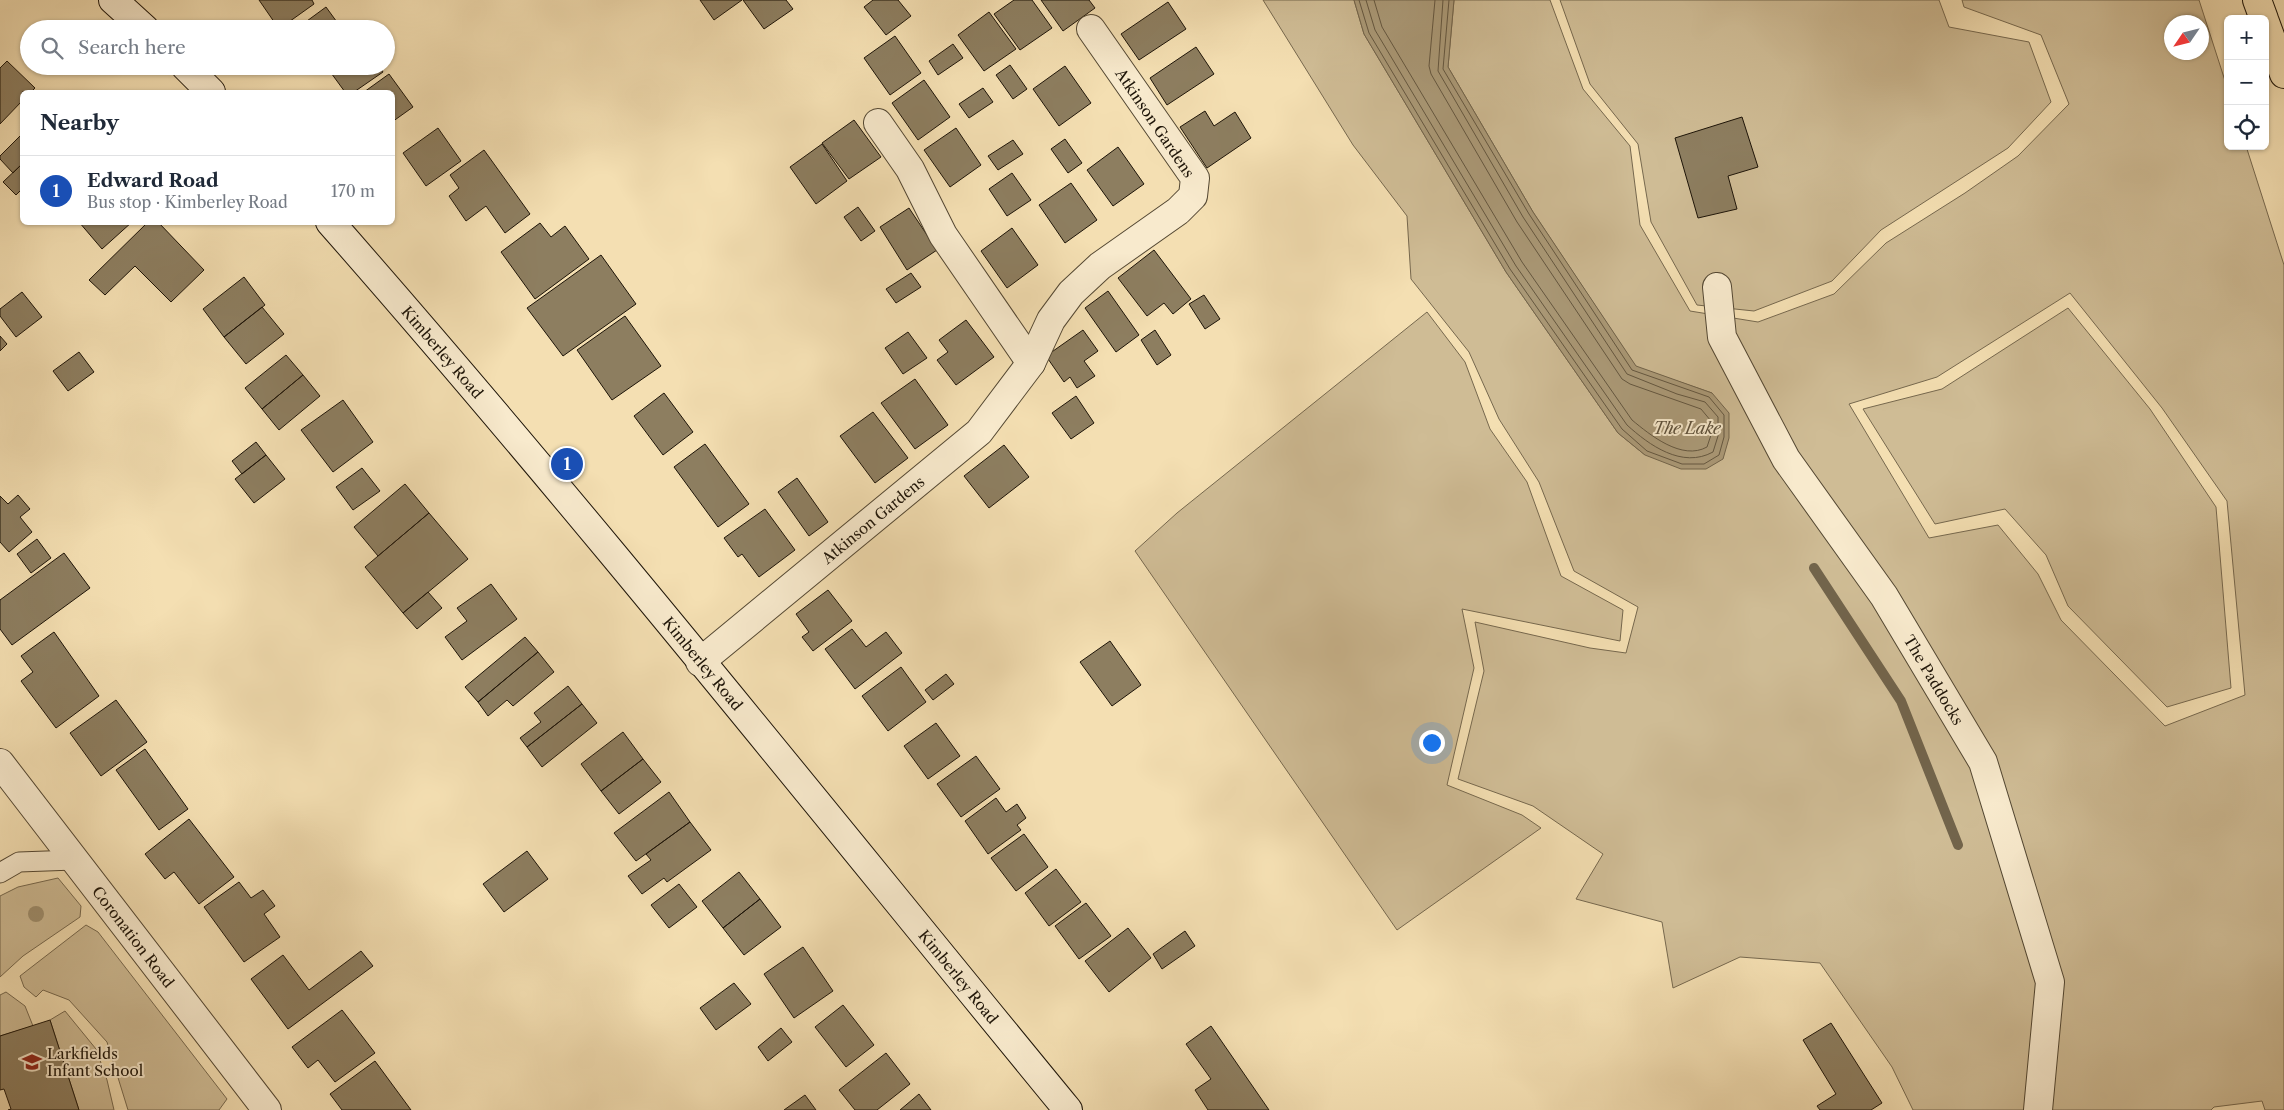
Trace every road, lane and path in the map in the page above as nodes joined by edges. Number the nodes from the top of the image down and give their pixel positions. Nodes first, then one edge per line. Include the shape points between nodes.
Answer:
1 (113, 0) edge
2 (2257, 0) edge
3 (2263, 15) edge
4 (134, 20) edge
5 (1091, 29) dead end
6 (2269, 33) edge
7 (2284, 74) edge
8 (194, 75) edge
9 (209, 90) edge
10 (878, 123) dead end
11 (333, 225) edge
12 (1717, 287) dead end
13 (1031, 363) junction
14 (700, 662) junction
15 (0, 763) edge
16 (74, 860) junction
17 (0, 873) edge
18 (267, 1110) edge
19 (1068, 1110) edge
20 (2038, 1110) edge

1 - 4 street
2 - 3 highway
5 - 13 street, Atkinson Gardens via 1195,178 1193,196 1178,211 1100,266 1071,293 1051,320
6 - 7 highway
8 - 9 street
10 - 13 street via 910,169 943,235
11 - 14 street, Kimberley Road via 490,408
12 - 20 street, The Paddocks via 1722,338 1786,458 1884,596 1982,762 2050,982
13 - 14 street, Atkinson Gardens via 979,432
14 - 19 street, Kimberley Road
15 - 16 street, Coronation Road
16 - 17 lane via 18,862
16 - 18 street, Coronation Road

